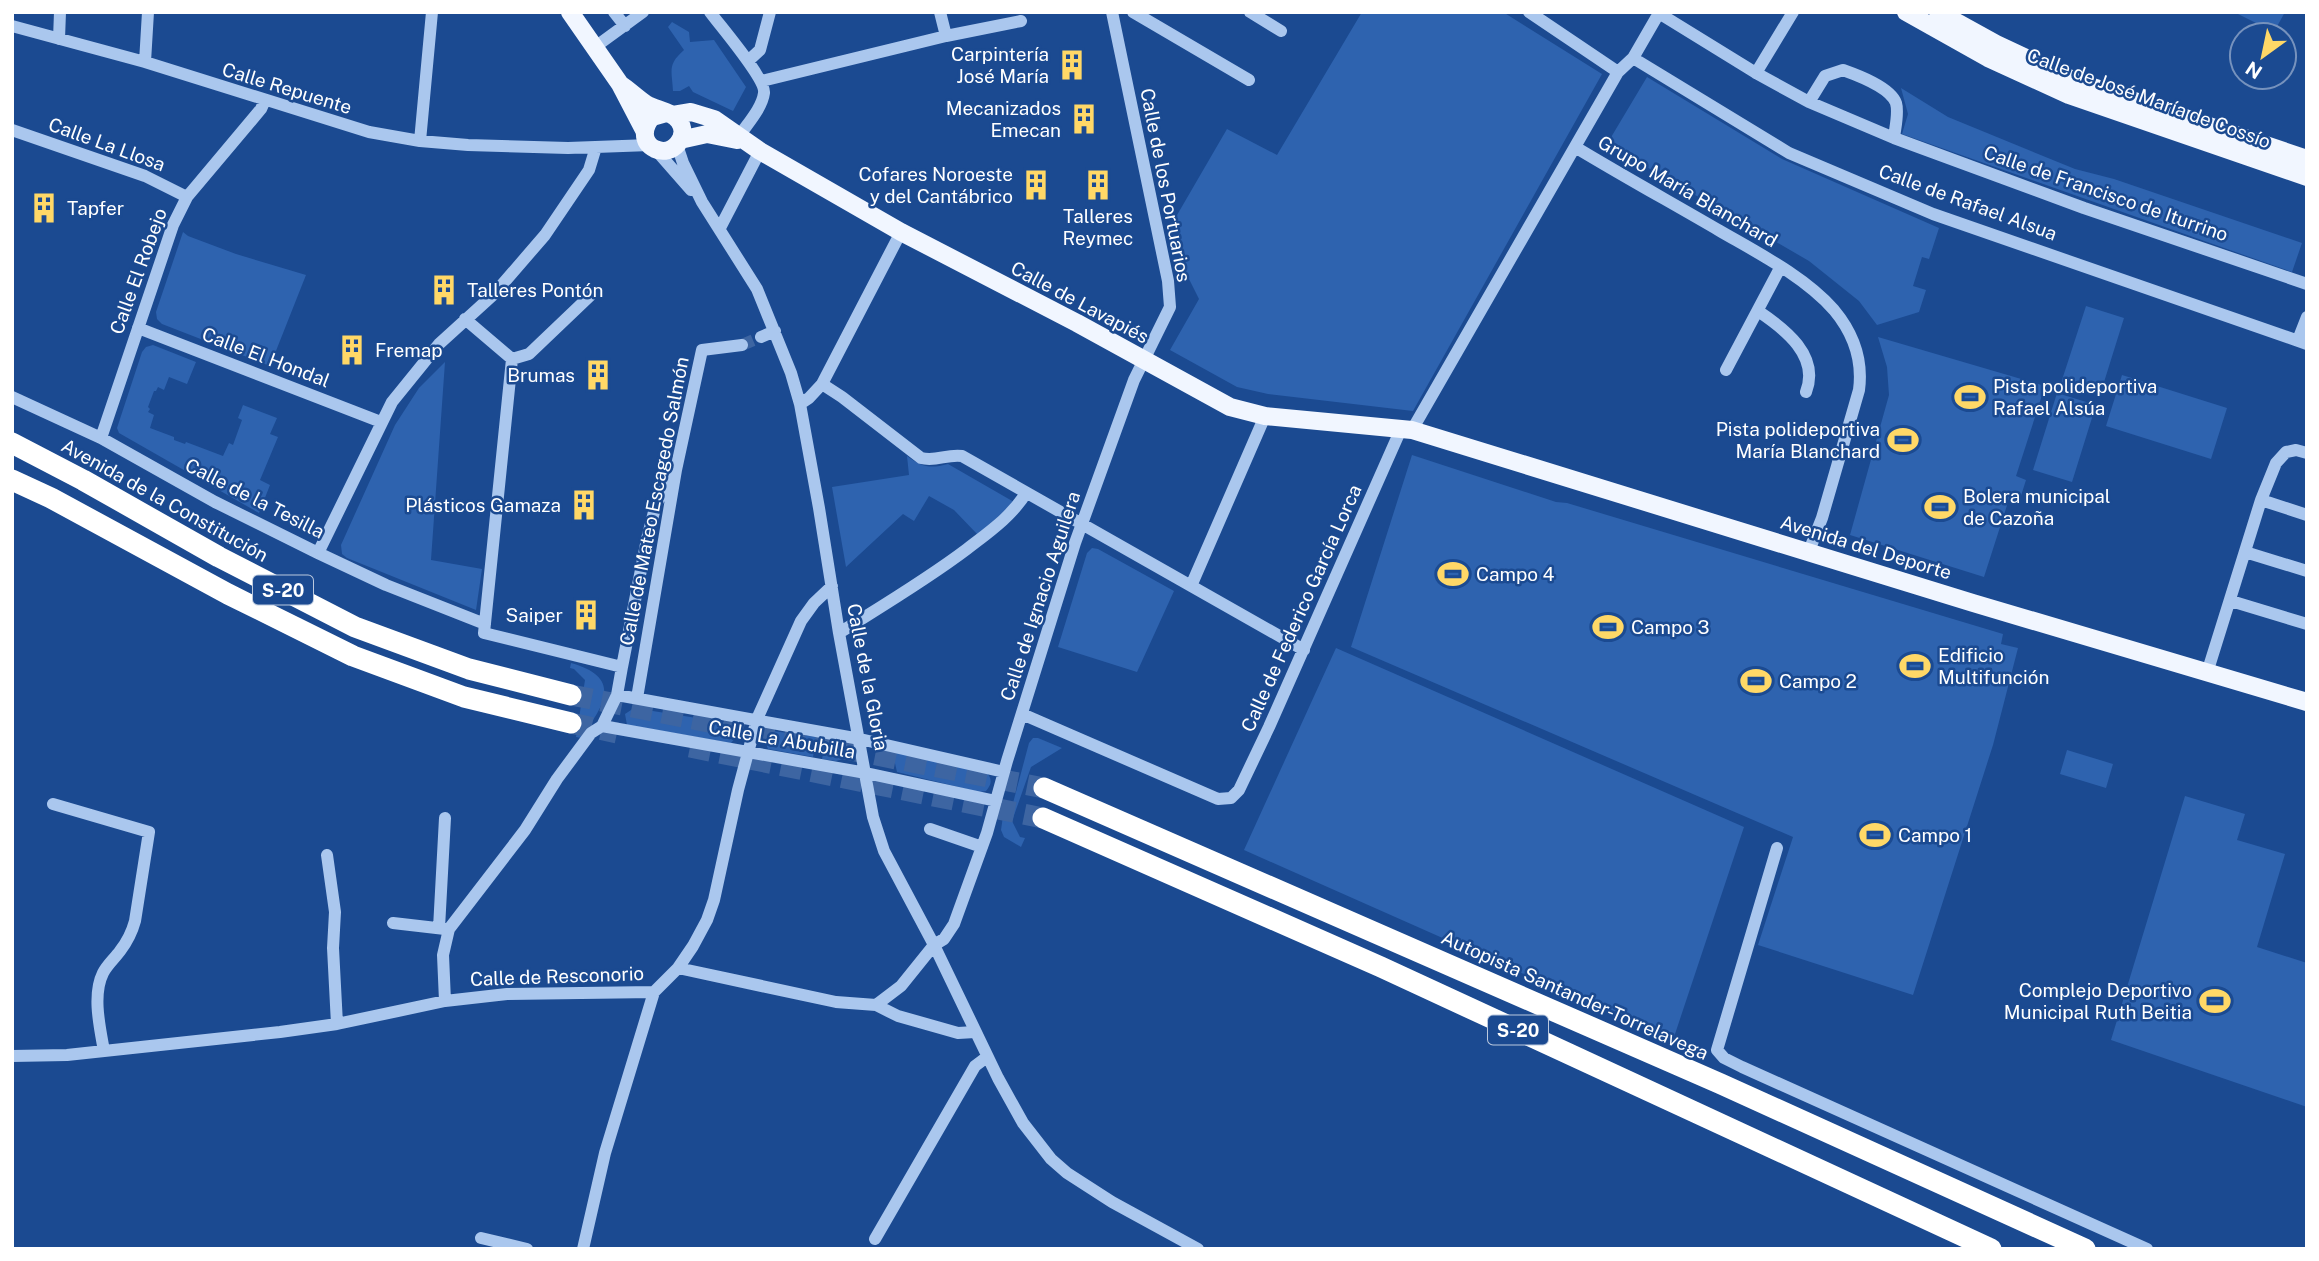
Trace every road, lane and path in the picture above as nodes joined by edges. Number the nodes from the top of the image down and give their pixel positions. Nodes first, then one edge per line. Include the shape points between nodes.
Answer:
1 (60, 12) edge
2 (148, 12) edge
3 (432, 12) edge
4 (570, 12) edge
5 (614, 12) edge
6 (643, 12) edge
7 (710, 12) edge
8 (770, 12) edge
9 (940, 12) edge
10 (1112, 12) edge
11 (1133, 12) edge
12 (1250, 12) edge
13 (1529, 12) edge
14 (1793, 12) edge
15 (1906, 12) edge
16 (1938, 12) edge
17 (1658, 13) edge
18 (1021, 22) dead end
19 (12, 26) edge
20 (625, 26) junction
21 (1281, 31) dead end
22 (946, 36) junction
23 (60, 39) junction
24 (596, 47) junction
25 (1633, 58) junction
26 (748, 61) junction
27 (145, 62) junction
28 (1618, 72) junction
29 (1756, 73) junction
30 (1249, 80) dead end
31 (762, 81) junction
32 (620, 84) junction
33 (265, 100) junction
34 (1809, 102) junction
35 (669, 114) junction
36 (12, 130) edge
37 (1894, 138) junction
38 (648, 139) junction
39 (420, 141) junction
40 (679, 143) junction
41 (750, 144) junction
42 (596, 147) junction
43 (1575, 147) junction
44 (2307, 159) edge
45 (2307, 177) edge
46 (187, 197) junction
47 (702, 201) junction
48 (720, 228) junction
49 (901, 232) junction
50 (1780, 268) junction
51 (2307, 284) edge
52 (594, 292) dead end
53 (1758, 311) junction
54 (2307, 317) edge
55 (465, 319) junction
56 (138, 328) junction
57 (775, 331) junction
58 (761, 337) tunnel mouth
59 (2302, 342) edge
60 (742, 345) tunnel mouth
61 (512, 359) junction
62 (1143, 360) junction
63 (1726, 370) dead end
64 (822, 384) junction
65 (1806, 392) dead end
66 (12, 397) edge
67 (800, 404) junction
68 (1265, 416) junction
69 (381, 422) junction
70 (1407, 430) junction
71 (101, 438) junction
72 (12, 443) edge
73 (2307, 453) edge
74 (676, 470) junction
75 (12, 480) edge
76 (1026, 493) junction
77 (2261, 500) junction
78 (2307, 515) edge
79 (1082, 525) junction
80 (1809, 551) junction
81 (318, 552) junction
82 (2245, 552) junction
83 (2307, 570) edge
84 (832, 586) junction
85 (1191, 586) junction
86 (2231, 601) junction
87 (2307, 624) edge
88 (484, 628) junction
89 (839, 633) junction
90 (1304, 650) junction
91 (622, 667) junction
92 (2207, 673) junction
93 (571, 695) tunnel mouth
94 (617, 695) junction
95 (637, 698) junction
96 (2307, 702) edge
97 (1022, 714) junction
98 (757, 719) junction
99 (571, 723) tunnel mouth
100 (601, 726) junction
101 (860, 739) junction
102 (748, 752) junction
103 (1004, 772) junction
104 (866, 773) junction
105 (1044, 788) tunnel mouth
106 (996, 801) junction
107 (53, 804) dead end
108 (445, 818) dead end
109 (1042, 818) tunnel mouth
110 (930, 829) dead end
111 (982, 847) junction
112 (1777, 848) dead end
113 (327, 855) dead end
114 (393, 923) dead end
115 (444, 929) junction
116 (934, 946) junction
117 (678, 968) junction
118 (654, 992) junction
119 (445, 1001) junction
120 (876, 1005) junction
121 (337, 1024) junction
122 (975, 1032) junction
123 (104, 1051) junction
124 (12, 1056) edge
125 (987, 1057) junction
126 (481, 1238) dead end
127 (875, 1239) dead end
128 (527, 1249) edge
129 (583, 1249) edge
130 (1198, 1249) edge
131 (1991, 1249) edge
132 (2085, 1249) edge
133 (2147, 1249) edge

1 - 23 street
2 - 27 street
3 - 39 street
4 - 24 main road
5 - 20 street
6 - 20 street
7 - 26 street
8 - 26 street via 760,50
9 - 22 street
10 - 62 street, Calle de los Portuarios via 1168,281 1170,307
11 - 30 street
12 - 21 street
13 - 28 street
14 - 29 street
15 - 45 main road, Calle de José María de Cossío via 1988,58 2068,95
16 - 44 main road, Calle de José María de Cossío via 2075,81
17 - 25 street
17 - 29 street, Calle de Francisco de Iturrino
18 - 22 street
19 - 23 street, Calle Repuente
20 - 24 street
22 - 31 street
23 - 27 street, Calle Repuente
24 - 32 main road
25 - 28 street
25 - 59 street, Calle de Rafael Alsua via 1789,153 1912,205
26 - 31 street
27 - 33 street, Calle Repuente
28 - 43 street
29 - 34 street, Calle de Francisco de Iturrino
31 - 41 street via 764,97
32 - 35 main road
32 - 38 main road
33 - 39 street, Calle Repuente via 355,129
33 - 46 street, Calle El Robejo
34 - 37 street, Calle de Francisco de Iturrino
34 - 37 street via 1825,76 1843,69 1891,96 1896,104
35 - 38 main road via 652,117
35 - 40 main road via 681,126
35 - 41 main road, Calle de Lavapiés via 691,112 714,119
36 - 46 street, Calle La Llosa via 145,176
37 - 51 street, Calle de Francisco de Iturrino
38 - 40 main road via 666,150
38 - 42 street, Calle Repuente via 627,146
38 - 47 street, Calle de la Gloria
39 - 42 street, Calle Repuente
40 - 41 main road, Calle de Lavapiés via 707,134
40 - 47 street, Calle de la Gloria via 683,163
41 - 48 street
41 - 49 main road, Calle de Lavapiés
42 - 55 street via 589,170 545,235 494,294
43 - 50 street, Grupo María Blanchard
43 - 70 street
46 - 56 street, Calle El Robejo
47 - 48 street, Calle de la Gloria
48 - 57 street, Calle de la Gloria via 757,289
49 - 62 main road, Calle de Lavapiés
49 - 64 street
50 - 53 street, Grupo María Blanchard
50 - 80 street, Grupo María Blanchard via 1809,286 1836,312 1858,352 1861,370 1852,419
52 - 61 street via 530,354
53 - 63 street, Grupo María Blanchard
53 - 65 street via 1801,349 1809,366
54 - 59 street
55 - 61 street
55 - 69 street via 406,383
56 - 69 street, Calle El Hondal
56 - 71 street, Calle El Robejo
57 - 58 street
57 - 67 street, Calle de la Gloria
60 - 74 street, Calle de Mateo Escagedo Salmón via 702,350
61 - 88 street
62 - 68 main road, Calle de Lavapiés via 1230,407
62 - 79 street, Calle de Ignacio Aguilera
64 - 67 street
64 - 76 street via 921,458 932,461 949,454 962,456
66 - 71 street, Calle de la Tesilla
67 - 84 street, Calle de la Gloria
68 - 70 main road, Calle de Lavapiés
68 - 85 street
69 - 81 street
70 - 80 main road, Avenida del Deporte
70 - 90 street, Calle de Federico García Lorca
71 - 81 street, Calle de la Tesilla via 215,502
72 - 93 highway, Avenida de la Constitución / S-20 via 355,627 469,669
73 - 77 street via 2286,452 2276,463
74 - 91 street via 656,504
74 - 95 street, Calle de Mateo Escagedo Salmón
75 - 99 highway, S-20 via 353,656 464,697
76 - 79 street
76 - 89 street via 1004,520 941,569
77 - 78 street
77 - 82 street
79 - 85 street
79 - 97 street, Calle de Ignacio Aguilera
80 - 92 main road, Avenida del Deporte
81 - 88 street, Calle de la Tesilla
82 - 83 street
82 - 86 street
84 - 89 street, Calle de la Gloria
84 - 98 street via 801,621
85 - 90 street
86 - 87 street
86 - 92 street
88 - 91 street, Calle de la Tesilla
89 - 101 street, Calle de la Gloria
90 - 97 street, Calle de Federico García Lorca via 1231,799 1218,799
91 - 94 street
92 - 96 main road, Avenida del Deporte
94 - 95 street, Calle La Abubilla
94 - 100 street
95 - 98 street, Calle La Abubilla
97 - 103 street, Calle de Ignacio Aguilera
98 - 101 street, Calle La Abubilla
98 - 102 street
100 - 102 street, Calle La Abubilla
100 - 115 street via 591,733 525,830
101 - 103 street, Calle La Abubilla
101 - 104 street, Calle de la Gloria
102 - 104 street, Calle La Abubilla
102 - 117 street via 714,900
103 - 106 street, Calle de Ignacio Aguilera
104 - 106 street, Calle La Abubilla
104 - 116 street, Calle de la Gloria via 884,850
105 - 132 highway, Autopista Santander-Torrelavega / S-20
106 - 111 street, Calle de Ignacio Aguilera
107 - 123 street via 149,832 131,935 102,974 99,994
108 - 115 street
109 - 131 highway, S-20 via 1394,972
110 - 111 street
111 - 116 street, Calle de Ignacio Aguilera via 954,924
112 - 133 street via 1717,1050 1724,1058
113 - 121 street via 335,912
114 - 115 street
115 - 119 street
116 - 120 street via 901,986
116 - 122 street, Calle de la Gloria
117 - 118 street
117 - 120 street via 836,1002
118 - 119 street, Calle de Resconorio via 507,994
118 - 129 street via 605,1153
119 - 121 street, Calle de Resconorio
120 - 122 street via 910,1020
121 - 123 street, Calle de Resconorio
122 - 125 street, Calle de la Gloria
123 - 124 street, Calle de Resconorio
125 - 127 street via 975,1066
125 - 130 street, Calle de la Gloria via 1023,1124 1067,1173
126 - 128 street

